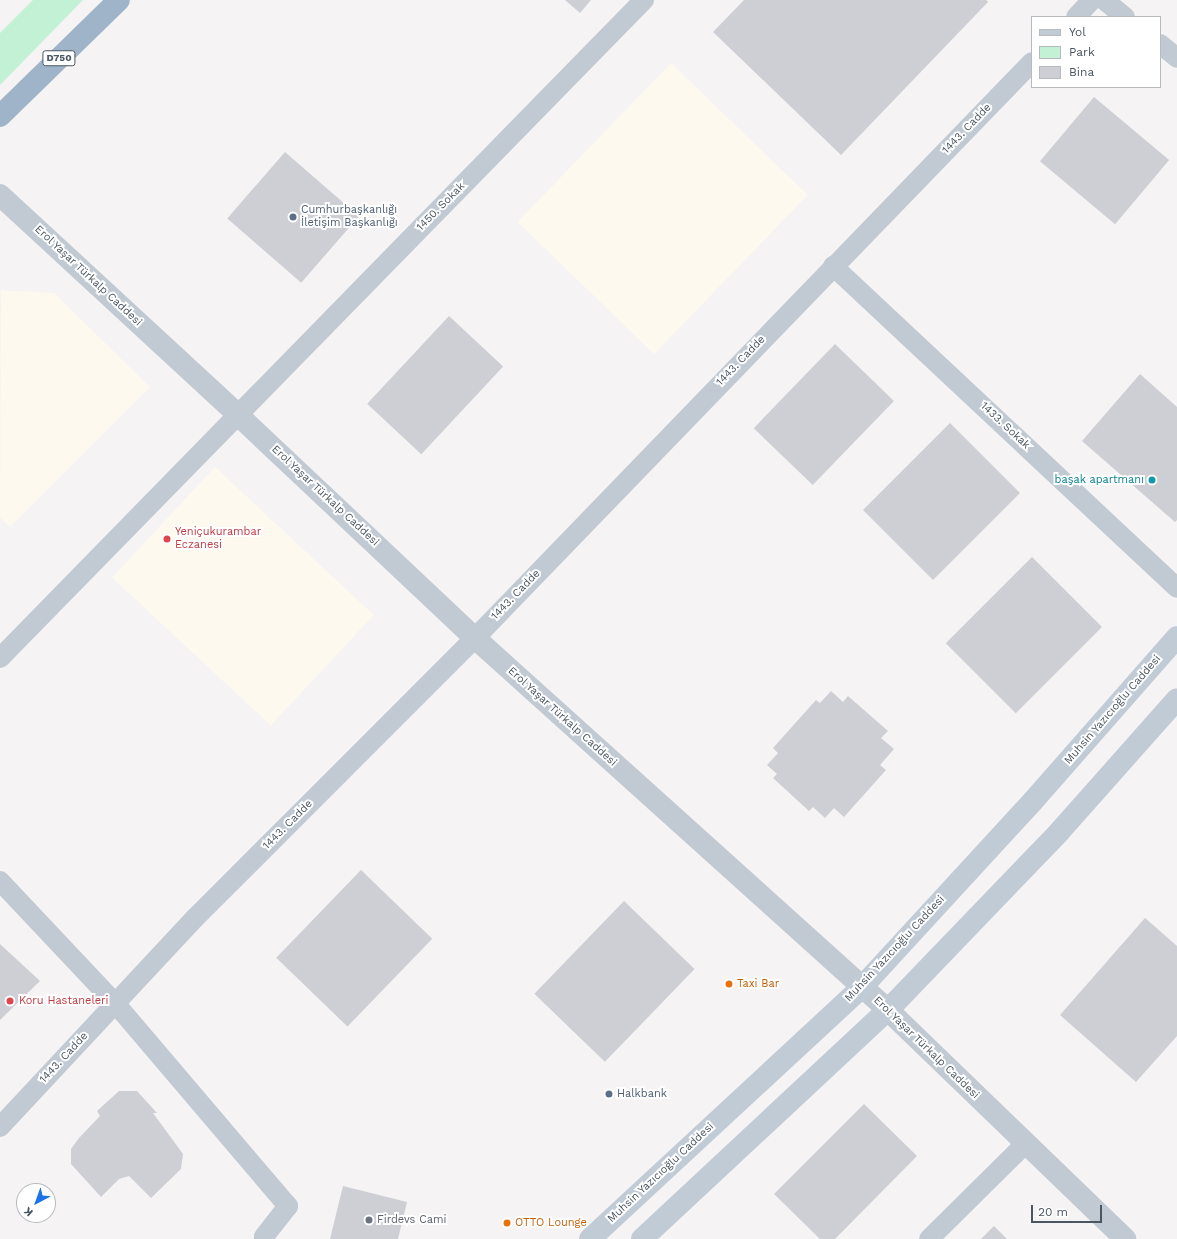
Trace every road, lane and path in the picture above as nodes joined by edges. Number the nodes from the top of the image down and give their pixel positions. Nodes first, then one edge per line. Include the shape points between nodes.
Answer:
1 (119, 0) edge
2 (644, 0) edge
3 (1092, 0) edge
4 (1104, 0) edge
5 (1077, 16) edge
6 (1125, 16) edge
7 (1161, 45) edge
8 (1177, 58) edge
9 (1031, 63) edge
10 (0, 116) edge
11 (3, 203) edge
12 (833, 266) junction
13 (237, 414) junction
14 (1177, 588) edge
15 (1177, 637) edge
16 (475, 638) junction
17 (0, 658) edge
18 (1177, 699) edge
19 (0, 881) edge
20 (862, 987) junction
21 (115, 1003) junction
22 (888, 1010) junction
23 (0, 1127) edge
24 (1025, 1144) junction
25 (265, 1239) edge
26 (590, 1239) edge
27 (642, 1239) edge
28 (929, 1239) edge
29 (1125, 1239) edge

1 - 10 highway, D750
2 - 13 street, 1450. Sokak
3 - 5 street
4 - 6 street
7 - 8 street
9 - 12 street, 1443. Cadde
11 - 13 street, Erol Yaşar Türkalp Caddesi
12 - 14 street, 1433. Sokak
12 - 16 street, 1443. Cadde
13 - 16 street, Erol Yaşar Türkalp Caddesi
13 - 17 street, 1450. Sokak
15 - 20 main road, Muhsin Yazıcıoğlu Caddesi via 1033,801
16 - 20 street, Erol Yaşar Türkalp Caddesi
16 - 21 street, 1443. Cadde via 196,917
18 - 22 main road via 1060,831
19 - 21 street
20 - 22 street, Erol Yaşar Türkalp Caddesi
20 - 26 main road, Muhsin Yazıcıoğlu Caddesi
21 - 23 street, 1443. Cadde
21 - 25 street via 288,1206
22 - 24 street, Erol Yaşar Türkalp Caddesi
22 - 27 main road
24 - 28 street
24 - 29 street, Erol Yaşar Türkalp Caddesi

